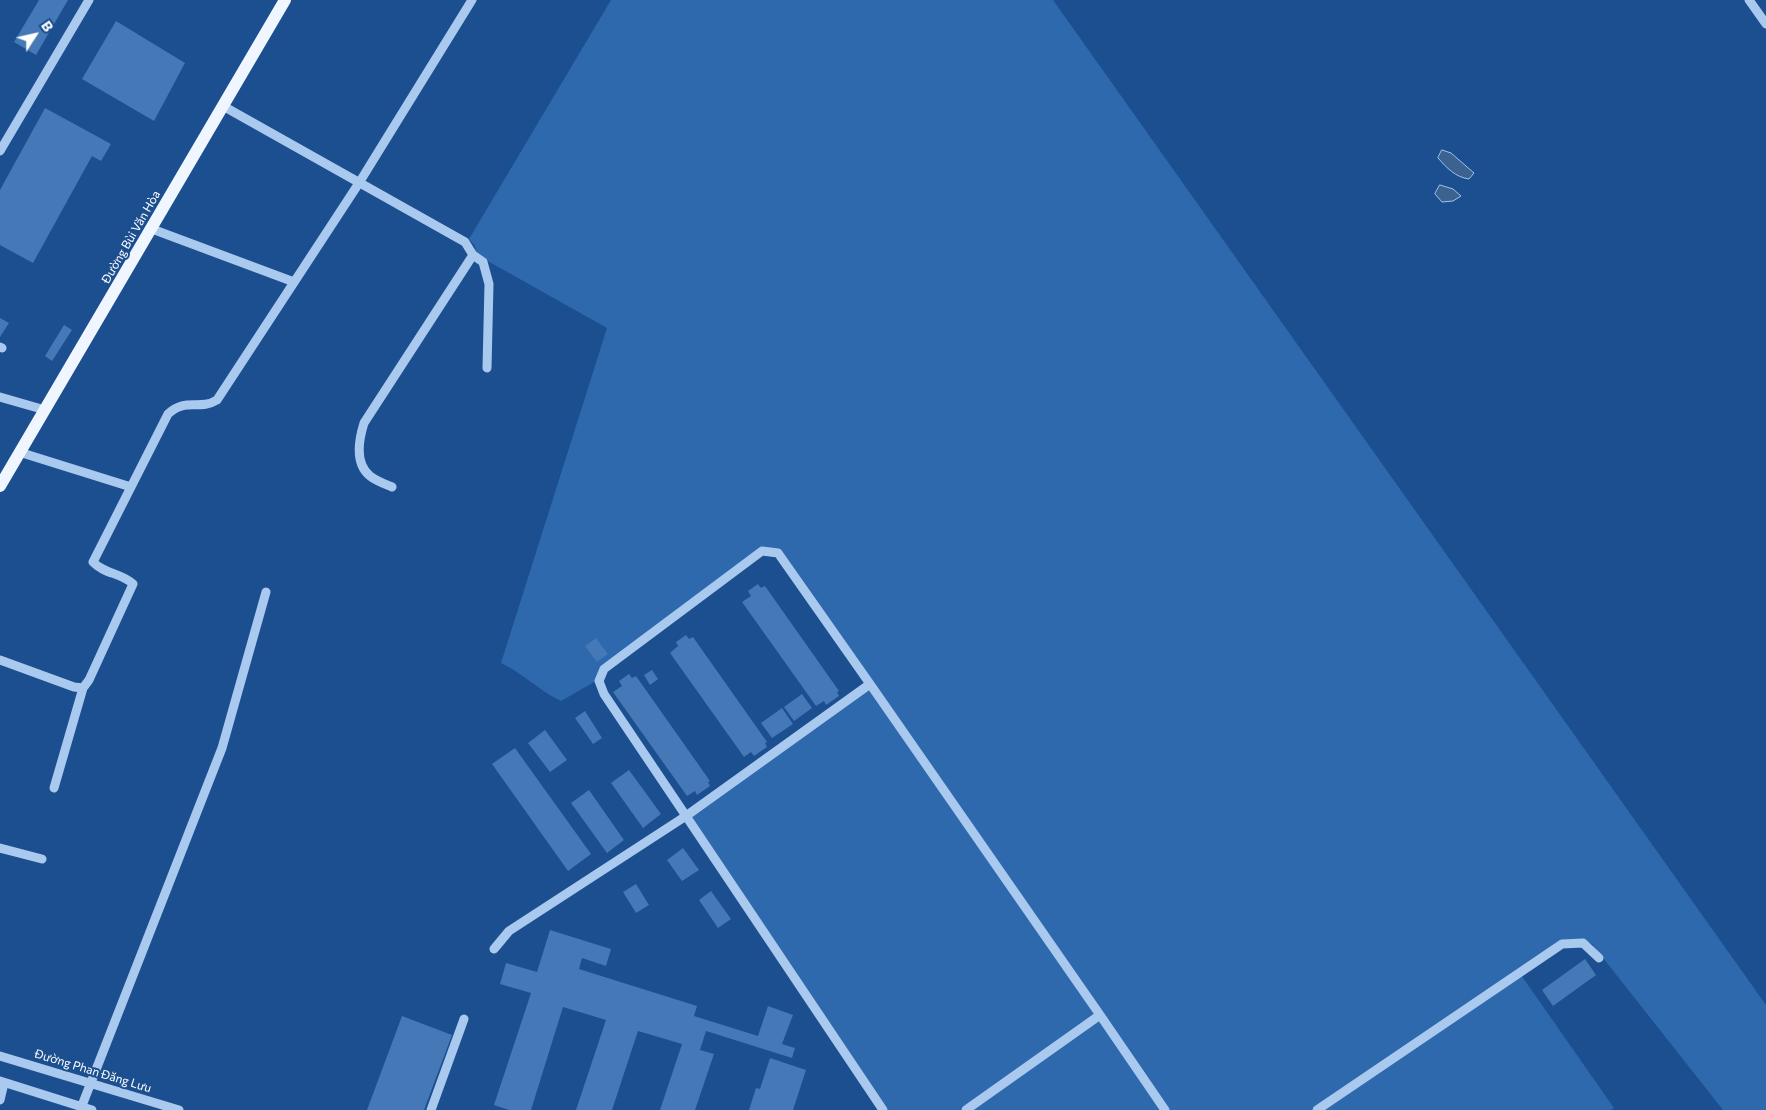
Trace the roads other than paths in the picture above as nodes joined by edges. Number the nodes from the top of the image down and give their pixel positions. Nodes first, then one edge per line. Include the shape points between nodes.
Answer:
1 (88, 0) edge
2 (285, 0) edge
3 (472, 0) edge
4 (1749, 0) edge
5 (1766, 24) edge
6 (223, 106) junction
7 (0, 151) edge
8 (359, 183) junction
9 (152, 229) junction
10 (473, 255) junction
11 (294, 282) junction
12 (487, 368) dead end
13 (0, 397) edge
14 (45, 410) junction
15 (19, 452) junction
16 (0, 486) edge
17 (131, 487) junction
18 (392, 487) dead end
19 (266, 592) dead end
20 (0, 660) edge
21 (870, 684) junction
22 (83, 688) junction
23 (54, 788) dead end
24 (686, 816) junction
25 (0, 848) edge
26 (42, 859) dead end
27 (494, 949) dead end
28 (1599, 958) dead end
29 (1100, 1016) junction
30 (464, 1019) dead end
31 (0, 1056) edge
32 (2, 1082) edge
33 (90, 1084) junction
34 (0, 1100) edge
35 (81, 1108) junction
36 (92, 1110) edge
37 (179, 1110) edge
38 (431, 1110) edge
39 (883, 1110) edge
40 (966, 1110) edge
41 (1165, 1110) edge
42 (1317, 1110) edge

1 - 7 street
2 - 6 main road, Đường Bùi Văn Hòa
3 - 8 street
4 - 5 street
6 - 8 street
6 - 9 main road, Đường Bùi Văn Hòa
8 - 10 street via 465,242
8 - 11 street
9 - 11 street
9 - 14 main road, Đường Bùi Văn Hòa
10 - 12 street via 483,262 489,284
10 - 18 street via 364,423 359,456 368,476
11 - 17 street via 217,400 202,405 186,403 176,406 168,414
13 - 14 street
14 - 15 main road, Đường Bùi Văn Hòa
15 - 16 main road, Đường Bùi Văn Hòa
15 - 17 street
17 - 22 street via 93,562 99,568 127,578 133,584 132,590
19 - 33 street via 222,748
20 - 22 street
21 - 24 street
21 - 24 street via 778,553 762,551 604,669 599,681 604,694
21 - 29 street
22 - 23 street
24 - 27 street via 509,931
24 - 39 street
25 - 26 street
28 - 42 street via 1583,943 1562,944
29 - 40 street
29 - 41 street
30 - 38 street
31 - 33 street, Đường Phan Đăng Lưu
32 - 34 street
32 - 35 street
33 - 35 street
33 - 37 street, Đường Phan Đăng Lưu
35 - 36 street

